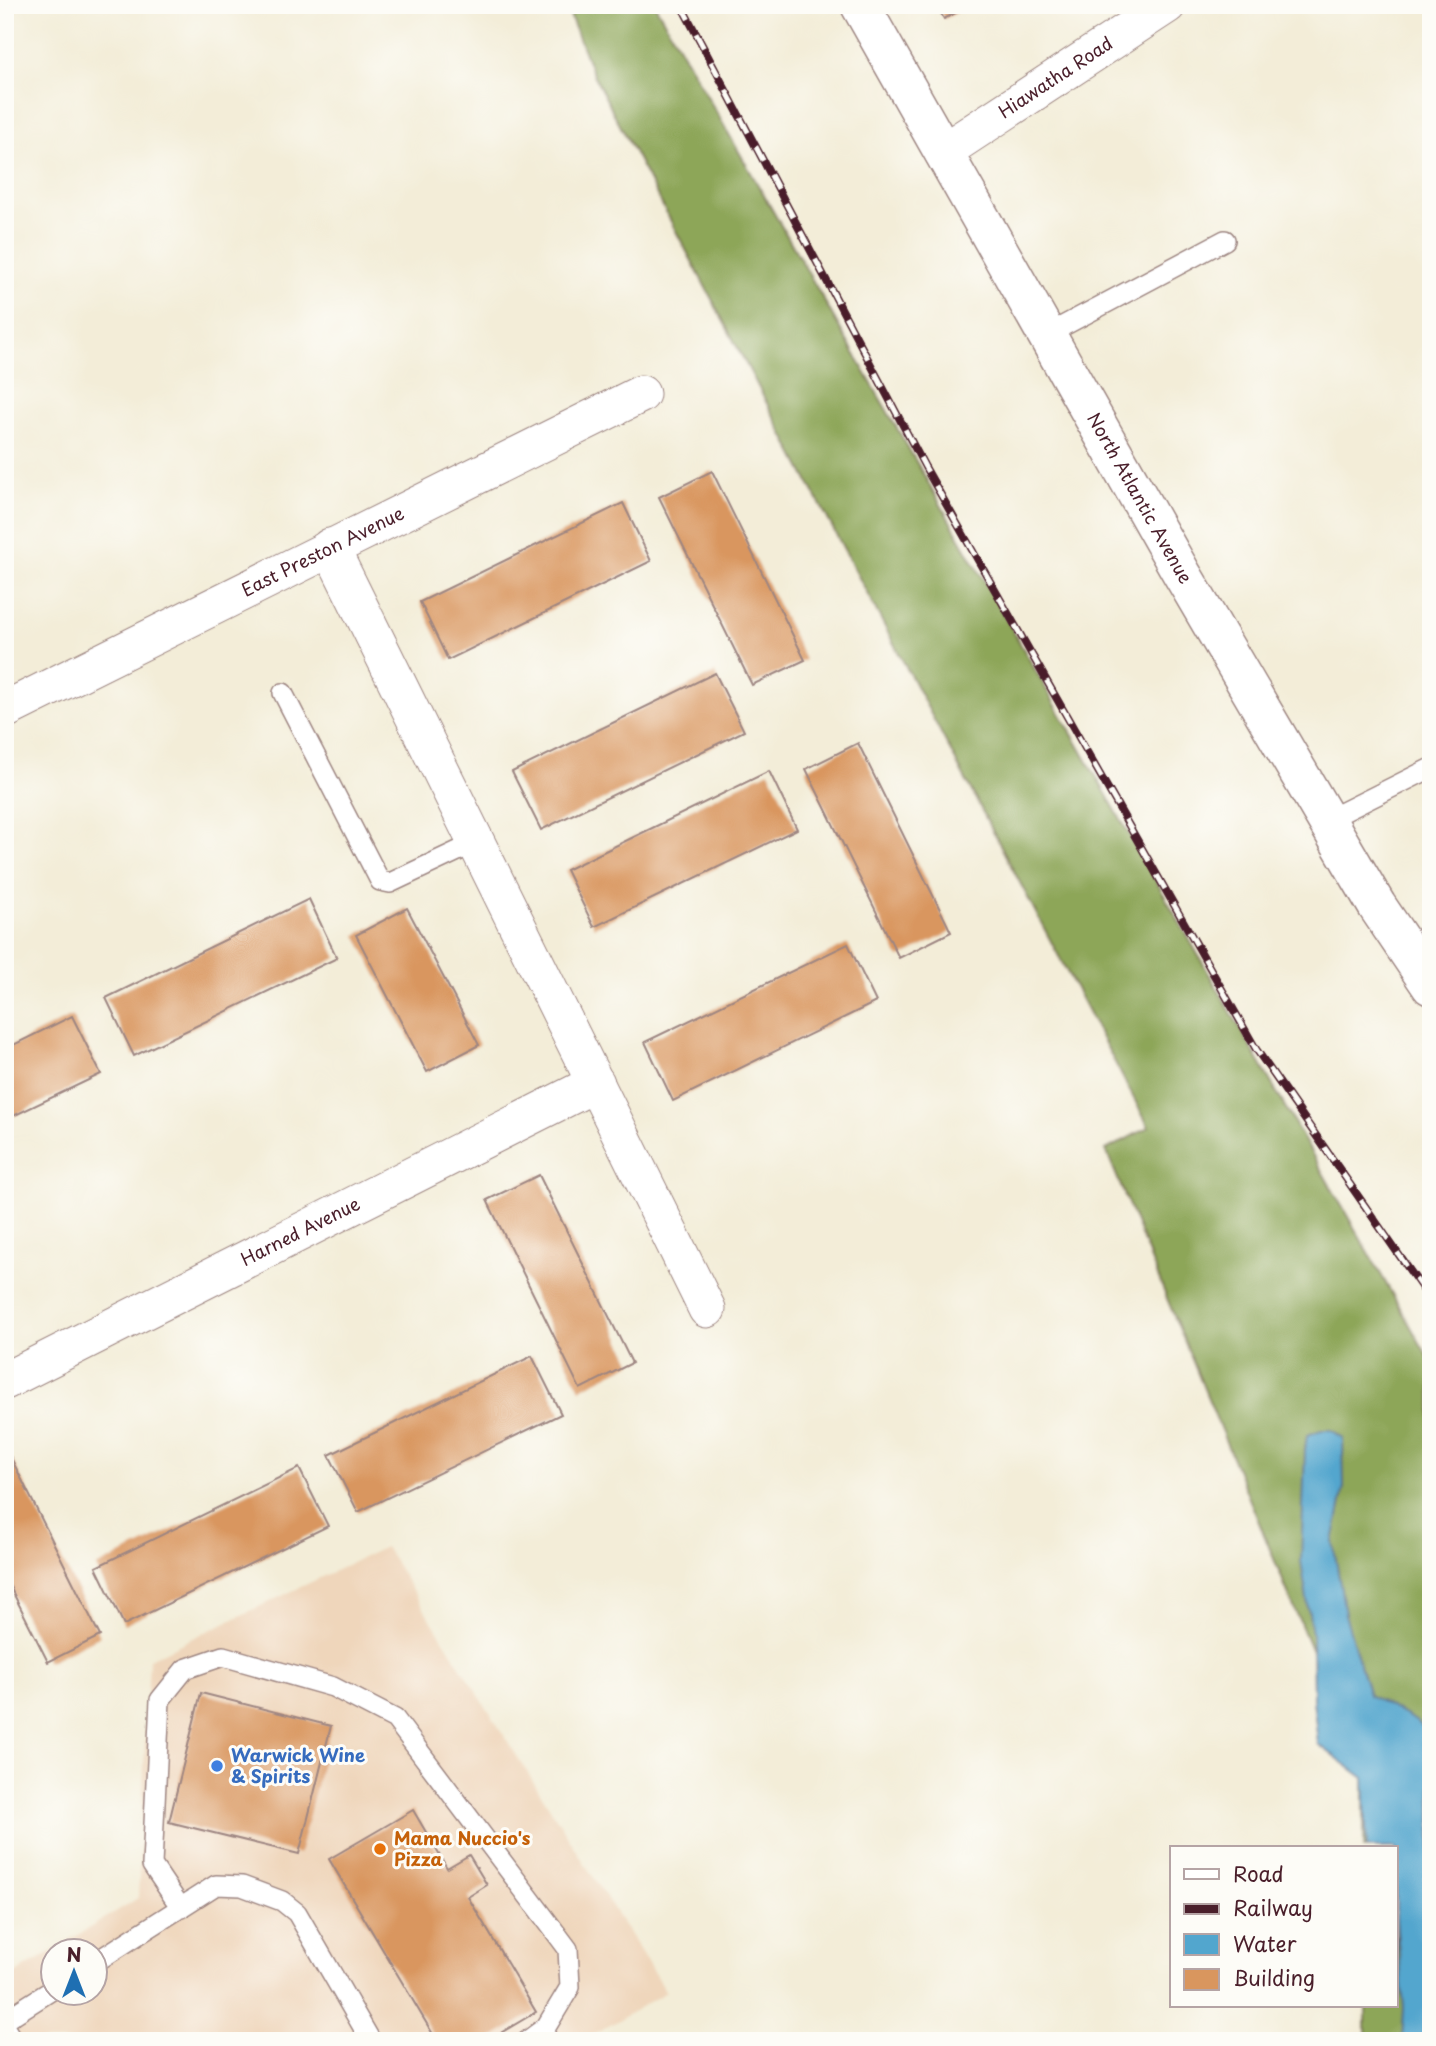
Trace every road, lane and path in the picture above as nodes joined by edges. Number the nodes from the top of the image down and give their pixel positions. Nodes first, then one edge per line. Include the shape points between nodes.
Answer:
1 (860, 5) edge
2 (1167, 5) edge
3 (943, 152) junction
4 (1225, 240) dead end
5 (1046, 335) junction
6 (641, 394) dead end
7 (330, 547) junction
8 (283, 693) dead end
9 (5, 710) edge
10 (1431, 768) edge
11 (1327, 820) junction
12 (477, 842) junction
13 (1431, 986) edge
14 (596, 1083) junction
15 (707, 1309) dead end
16 (5, 1381) edge
17 (181, 1908) junction
18 (108, 1954) edge
19 (38, 1999) edge
20 (5, 2020) edge
21 (5, 2028) edge
22 (13, 2041) edge
23 (371, 2041) edge
24 (527, 2041) edge

1 - 3 street, North Atlantic Avenue
2 - 3 street, Hiawatha Road
3 - 5 street, North Atlantic Avenue
4 - 5 lane
5 - 11 street, North Atlantic Avenue
6 - 7 street, East Preston Avenue
7 - 9 street, East Preston Avenue
7 - 12 street
8 - 12 lane via 380,881 390,883
10 - 11 lane
11 - 13 street, North Atlantic Avenue
12 - 14 street
14 - 15 street
14 - 16 street, Harned Avenue
17 - 18 lane
17 - 23 lane via 216,1885 242,1886 282,1901 297,1913
17 - 24 lane via 152,1866 160,1700 185,1669 223,1656 333,1687 395,1719 568,1949 570,1987 546,2027
19 - 20 lane
21 - 22 lane

